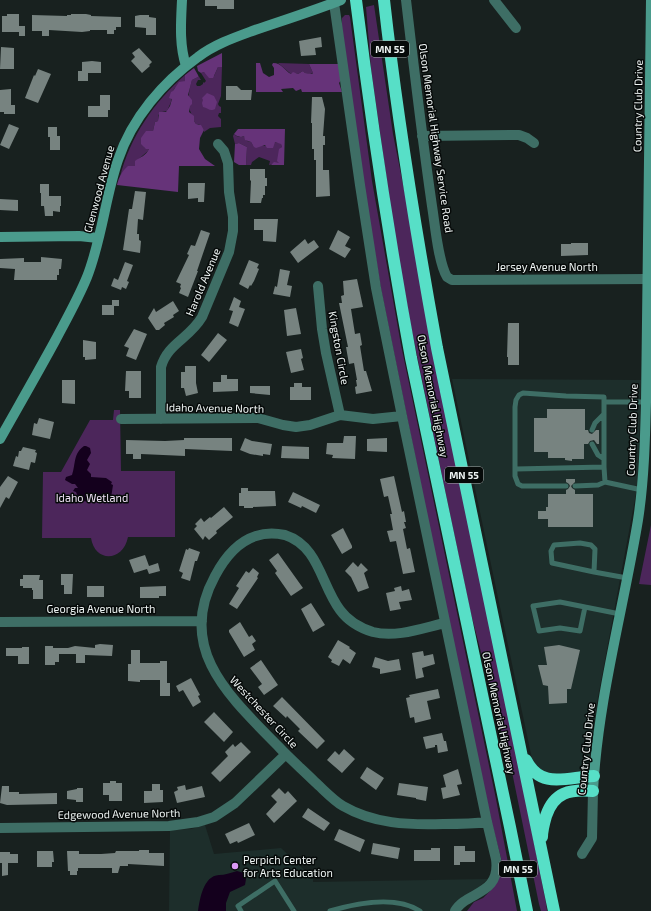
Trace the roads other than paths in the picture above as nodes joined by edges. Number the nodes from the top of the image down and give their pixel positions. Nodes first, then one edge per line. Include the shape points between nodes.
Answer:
1 (182, 0) edge
2 (356, 0) edge
3 (384, 0) edge
4 (406, 0) edge
5 (494, 0) edge
6 (651, 0) edge
7 (338, 1) edge
8 (516, 28) dead end
9 (186, 66) junction
10 (422, 136) junction
11 (534, 143) dead end
12 (218, 144) dead end
13 (0, 237) edge
14 (98, 238) junction
15 (447, 277) joint
16 (648, 279) junction
17 (318, 286) dead end
18 (604, 402) junction
19 (646, 402) junction
20 (604, 414) junction
21 (340, 415) junction
22 (402, 416) junction
23 (121, 419) dead end
24 (161, 419) junction
25 (3, 426) edge
26 (592, 430) dead end
27 (0, 439) edge
28 (592, 444) dead end
29 (648, 458) edge
30 (604, 459) junction
31 (604, 468) junction
32 (516, 469) junction
33 (605, 482) junction
34 (566, 486) dead end
35 (575, 486) dead end
36 (642, 490) junction
37 (594, 572) junction
38 (627, 578) junction
39 (585, 607) junction
40 (620, 614) junction
41 (202, 621) junction
42 (0, 622) edge
43 (445, 623) junction
44 (522, 750) junction
45 (286, 754) junction
46 (594, 776) junction
47 (593, 791) junction
48 (487, 822) junction
49 (0, 828) edge
50 (542, 851) junction
51 (582, 854) dead end
52 (469, 899) junction
53 (352, 909) edge
54 (241, 911) edge
55 (294, 911) edge
56 (330, 911) edge
57 (420, 911) edge
58 (455, 911) edge
59 (463, 911) edge
60 (526, 911) edge
61 (554, 911) edge

1 - 9 street via 181,42
2 - 60 highway, Olson Memorial Highway / MN 55 via 373,131 410,350
3 - 44 highway, Olson Memorial Highway / MN 55 via 401,132 427,292
4 - 10 street, Olson Memorial Highway Service Road
5 - 8 street
6 - 16 street, Country Club Drive
7 - 9 street, Glenwood Avenue via 227,41
7 - 22 street via 360,185 376,288
9 - 14 street, Glenwood Avenue via 156,94 129,134 115,171
10 - 11 street via 519,136
10 - 15 street, Olson Memorial Highway Service Road via 442,263
12 - 24 street, Harold Avenue via 224,151 228,163 234,225 232,245 200,321 188,335 168,351 163,361
13 - 14 street
14 - 25 street, Glenwood Avenue via 82,288 51,348
15 - 16 street, Jersey Avenue North via 452,280
16 - 19 street, Country Club Drive
17 - 21 street, Kingston Circle via 326,353
18 - 19 lane
18 - 20 lane
18 - 32 lane via 604,397 529,392 519,395 515,407
19 - 29 street, Country Club Drive
20 - 26 lane
20 - 30 lane
21 - 22 street, Idaho Avenue North via 373,419
21 - 24 street, Idaho Avenue North via 296,427 283,426 258,418
22 - 43 street
23 - 24 street, Idaho Avenue North
25 - 27 street, Glenwood Avenue
28 - 30 lane via 598,455
29 - 36 street, Country Club Drive
30 - 31 lane
31 - 32 lane
31 - 33 lane
32 - 34 lane via 516,481 522,486
33 - 35 lane via 598,485
33 - 36 lane
36 - 38 street, Country Club Drive
37 - 37 lane via 595,549 591,545 554,545 551,552 552,563
37 - 38 lane
38 - 40 street, Country Club Drive
39 - 39 lane via 560,602 533,606 539,631 560,628 580,631
39 - 40 lane
40 - 46 street, Country Club Drive via 602,700
41 - 42 street, Georgia Avenue North
41 - 43 street, Westchester Circle via 208,591 225,560 248,539 274,533 288,536 304,546 317,564 339,610 361,627 373,632 394,633
41 - 45 street, Westchester Circle via 206,654 220,682
43 - 48 street
44 - 46 highway via 529,766 539,776 557,779
44 - 50 highway, Olson Memorial Highway / MN 55
45 - 48 street, Westchester Circle via 335,800 368,816 386,822 405,824
45 - 49 street, Edgewood Avenue North via 235,803 214,817 198,822 169,826
46 - 47 street, Country Club Drive
47 - 50 highway via 566,792 553,802 548,810 542,833
47 - 51 street, Country Club Drive via 592,838
48 - 52 street via 497,864 495,875 488,886
50 - 61 highway, Olson Memorial Highway / MN 55
52 - 58 street via 459,904
52 - 59 street
53 - 56 lane
53 - 57 lane via 375,903 394,902
54 - 55 lane via 238,906 276,881

